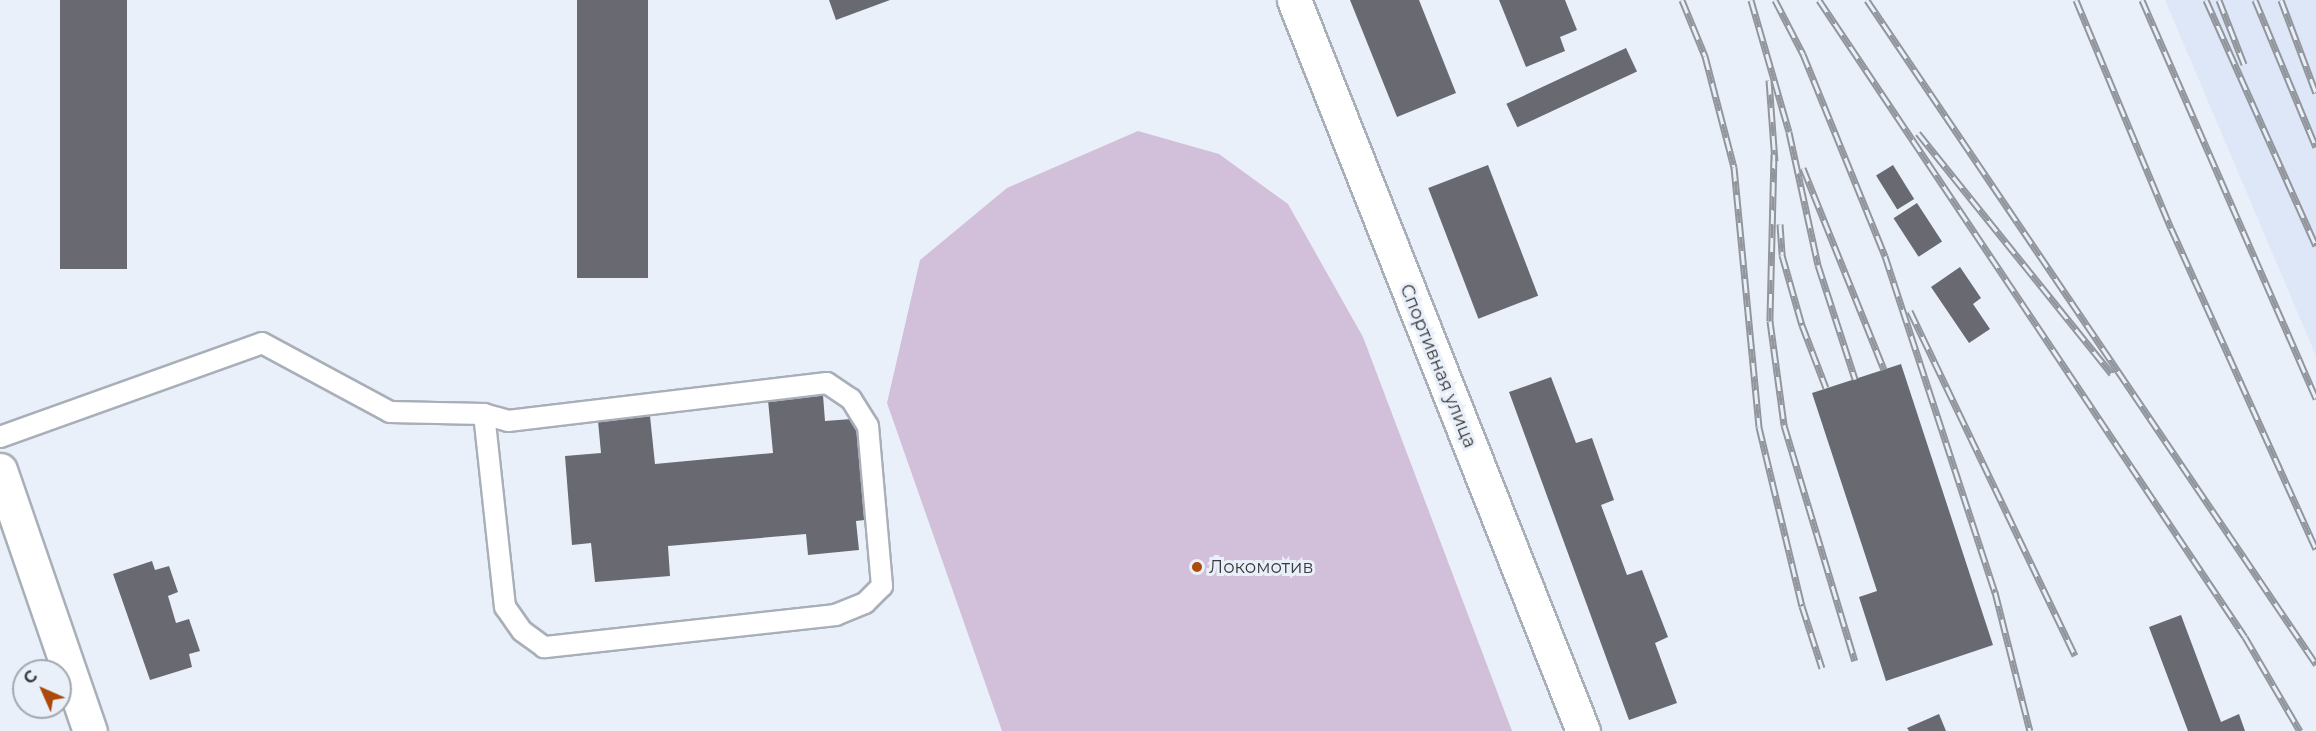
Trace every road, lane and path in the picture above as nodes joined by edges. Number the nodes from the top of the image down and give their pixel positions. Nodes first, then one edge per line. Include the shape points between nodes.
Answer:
1 (1294, 0) edge
2 (484, 414) junction
3 (0, 437) edge
4 (0, 470) edge
5 (8, 523) edge
6 (90, 731) edge
7 (1582, 731) edge

1 - 7 street, Спортивная улица
2 - 2 lane via 508,421 827,383 851,399 868,426 882,586 865,603 836,615 544,647 522,631 506,607
2 - 3 lane via 390,412 262,343
4 - 5 street
5 - 6 street

